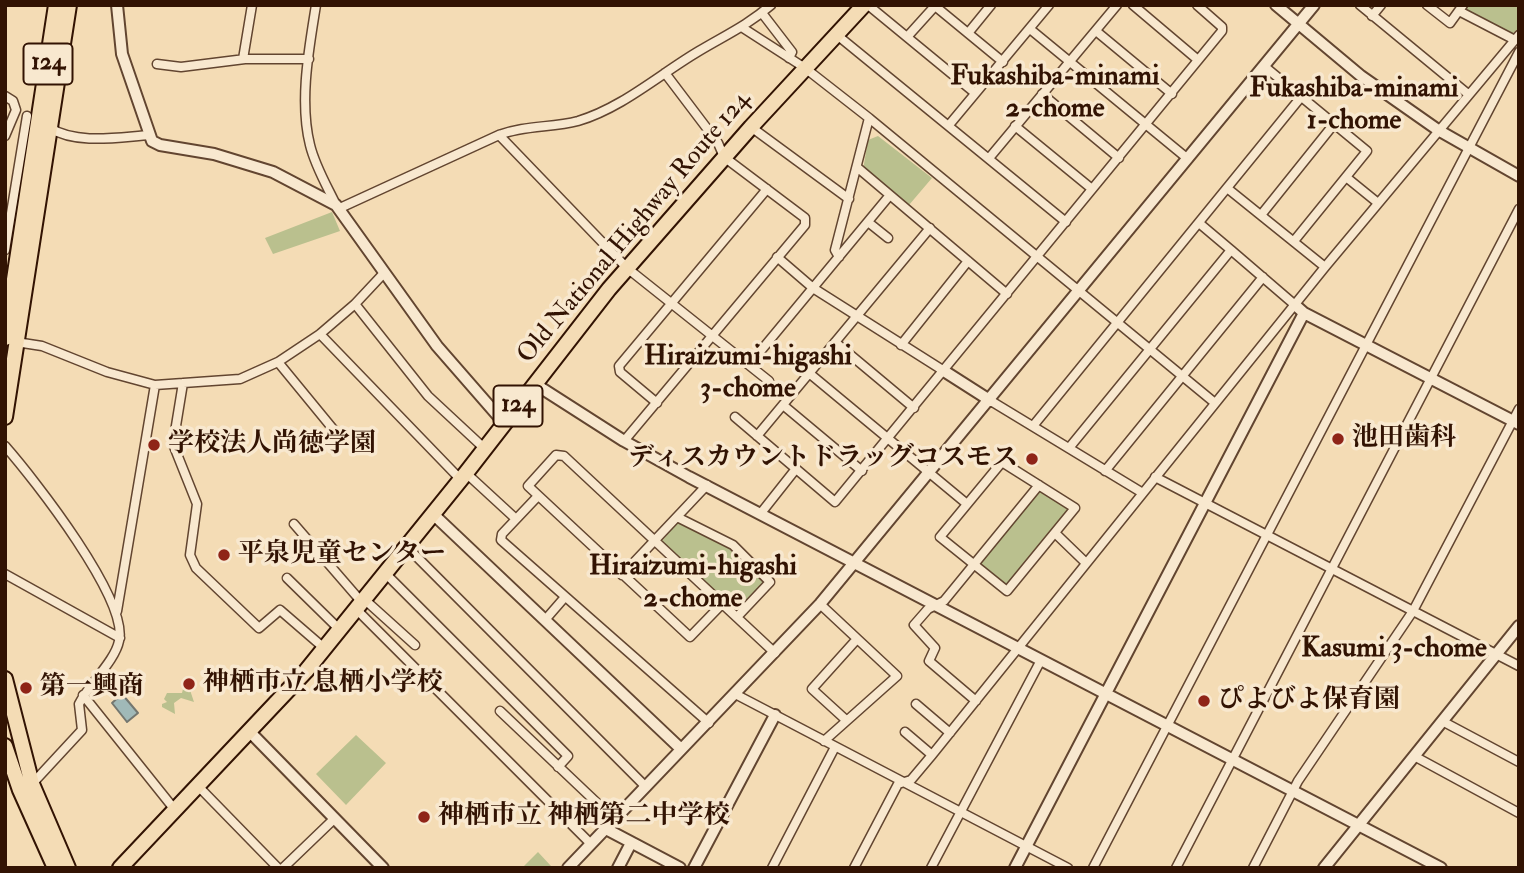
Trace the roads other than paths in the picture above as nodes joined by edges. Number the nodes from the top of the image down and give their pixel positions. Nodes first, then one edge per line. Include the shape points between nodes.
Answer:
1 (56, 5) edge
2 (68, 5) edge
3 (117, 5) edge
4 (251, 5) edge
5 (316, 5) edge
6 (771, 5) edge
7 (866, 5) edge
8 (991, 5) edge
9 (1049, 5) edge
10 (1116, 5) edge
11 (1133, 5) edge
12 (1197, 5) edge
13 (1276, 5) edge
14 (1314, 5) edge
15 (1360, 5) edge
16 (1381, 5) edge
17 (1427, 5) edge
18 (1461, 8) edge
19 (762, 13) junction
20 (1372, 16) junction
21 (1299, 24) junction
22 (743, 28) junction
23 (1030, 29) junction
24 (1096, 31) junction
25 (969, 33) junction
26 (837, 34) junction
27 (907, 37) junction
28 (1516, 37) edge
29 (1519, 52) edge
30 (789, 58) junction
31 (243, 59) junction
32 (309, 59) junction
33 (1198, 60) junction
34 (1003, 62) junction
35 (1069, 62) junction
36 (157, 64) dead end
37 (1264, 66) junction
38 (805, 68) junction
39 (665, 74) junction
40 (975, 93) junction
41 (1042, 94) junction
42 (1172, 94) junction
43 (1468, 94) junction
44 (5, 96) edge
45 (1301, 97) junction
46 (16, 110) junction
47 (869, 118) junction
48 (39, 122) junction
49 (1334, 124) junction
50 (949, 125) junction
51 (1146, 125) junction
52 (1015, 126) junction
53 (751, 127) junction
54 (1438, 130) junction
55 (149, 135) junction
56 (499, 135) junction
57 (5, 136) edge
58 (1469, 148) junction
59 (724, 157) junction
60 (990, 157) junction
61 (1119, 158) junction
62 (1188, 159) junction
63 (858, 168) junction
64 (1519, 176) edge
65 (1346, 177) junction
66 (1227, 188) junction
67 (766, 189) junction
68 (1093, 189) junction
69 (890, 195) junction
70 (849, 199) junction
71 (1378, 203) junction
72 (336, 205) junction
73 (1519, 209) edge
74 (1261, 215) junction
75 (868, 222) junction
76 (1066, 222) junction
77 (1199, 223) junction
78 (930, 228) junction
79 (888, 238) dead end
80 (1294, 241) junction
81 (1231, 250) junction
82 (10, 253) edge
83 (778, 257) junction
84 (839, 257) junction
85 (1038, 258) junction
86 (968, 261) junction
87 (1325, 267) junction
88 (627, 268) junction
89 (384, 273) junction
90 (1263, 277) junction
91 (813, 288) junction
92 (1078, 292) junction
93 (1007, 294) junction
94 (671, 303) junction
95 (355, 304) junction
96 (1295, 305) junction
97 (1304, 313) junction
98 (857, 316) junction
99 (1116, 324) junction
100 (320, 334) junction
101 (711, 336) junction
102 (10, 340) edge
103 (835, 342) junction
104 (1366, 344) junction
105 (901, 345) junction
106 (1149, 350) junction
107 (278, 362) junction
108 (749, 365) junction
109 (944, 371) junction
110 (809, 373) junction
111 (1183, 377) junction
112 (1432, 377) junction
113 (769, 381) dead end
114 (183, 383) junction
115 (155, 384) junction
116 (535, 384) junction
117 (991, 401) junction
118 (657, 403) junction
119 (1215, 403) junction
120 (783, 405) junction
121 (914, 408) junction
122 (1519, 409) edge
123 (5, 417) edge
124 (735, 417) dead end
125 (1516, 422) edge
126 (505, 424) junction
127 (1033, 426) junction
128 (333, 429) dead end
129 (757, 436) junction
130 (887, 440) junction
131 (624, 441) junction
132 (5, 446) edge
133 (1069, 448) junction
134 (485, 449) junction
135 (796, 470) junction
136 (862, 471) junction
137 (1105, 471) junction
138 (928, 474) junction
139 (464, 477) junction
140 (1156, 477) junction
141 (707, 485) junction
142 (1039, 485) junction
143 (1141, 492) junction
144 (538, 496) junction
145 (1205, 503) junction
146 (967, 504) junction
147 (761, 513) junction
148 (433, 514) junction
149 (677, 517) junction
150 (516, 519) junction
151 (294, 524) dead end
152 (1055, 533) junction
153 (1267, 534) junction
154 (654, 540) junction
155 (407, 547) junction
156 (855, 562) junction
157 (1085, 562) junction
158 (973, 565) junction
159 (1332, 568) junction
160 (385, 573) junction
161 (5, 574) edge
162 (622, 575) junction
163 (287, 578) dead end
164 (565, 597) junction
165 (360, 604) junction
166 (722, 604) junction
167 (820, 604) junction
168 (937, 605) junction
169 (117, 611) junction
170 (1413, 611) junction
171 (737, 617) junction
172 (545, 620) junction
173 (1519, 626) edge
174 (339, 629) junction
175 (120, 638) junction
176 (857, 639) junction
177 (415, 645) dead end
178 (324, 648) junction
179 (1018, 648) junction
180 (775, 653) junction
181 (1497, 655) junction
182 (1041, 660) junction
183 (1519, 666) edge
184 (5, 679) edge
185 (1106, 694) junction
186 (83, 695) junction
187 (737, 695) junction
188 (976, 701) junction
189 (916, 704) dead end
190 (500, 711) dead end
191 (775, 715) junction
192 (846, 720) junction
193 (1442, 722) junction
194 (709, 723) junction
195 (1167, 725) junction
196 (250, 732) junction
197 (905, 732) dead end
198 (950, 733) junction
199 (824, 741) junction
200 (5, 746) edge
201 (835, 747) junction
202 (681, 750) junction
203 (932, 755) junction
204 (1414, 756) junction
205 (1233, 759) junction
206 (1519, 762) edge
207 (558, 767) junction
208 (905, 782) junction
209 (32, 784) junction
210 (198, 786) junction
211 (646, 787) junction
212 (1293, 791) junction
213 (175, 811) junction
214 (961, 812) junction
215 (1519, 813) edge
216 (334, 818) junction
217 (615, 820) junction
218 (1359, 825) junction
219 (606, 829) junction
220 (631, 843) junction
221 (591, 844) junction
222 (1026, 846) junction
223 (55, 868) edge
224 (68, 868) edge
225 (120, 868) edge
226 (281, 868) edge
227 (383, 868) edge
228 (568, 868) edge
229 (618, 868) edge
230 (680, 868) edge
231 (694, 868) edge
232 (772, 868) edge
233 (854, 868) edge
234 (931, 868) edge
235 (1015, 868) edge
236 (1068, 868) edge
237 (1093, 868) edge
238 (1176, 868) edge
239 (1253, 868) edge
240 (1324, 868) edge
241 (1441, 868) edge

1 - 48 highway, 124
2 - 48 highway, 124
3 - 55 street via 122,54
4 - 31 street
5 - 32 street
6 - 19 street
7 - 26 highway, Old National Highway Route 124 / 124
7 - 27 street
8 - 25 street
9 - 23 street
10 - 24 street
11 - 33 street
12 - 33 street via 1222,27
13 - 21 street
14 - 21 street
15 - 20 street
16 - 20 street
17 - 18 street via 1450,23
18 - 28 street
19 - 22 street
19 - 30 street via 792,52
20 - 43 street
21 - 37 street
21 - 54 street via 1361,76
22 - 30 street
22 - 39 street
23 - 34 street
23 - 35 street
24 - 35 street
24 - 42 street
25 - 27 street via 935,6
25 - 34 street
26 - 38 highway, Old National Highway Route 124 / 124
26 - 50 street
27 - 40 street
28 - 43 street
29 - 58 street
30 - 38 street
31 - 32 street
31 - 36 street via 181,67
32 - 72 street via 310,145
33 - 42 street
34 - 40 street
35 - 41 street
35 - 51 street
37 - 45 street
37 - 62 street
38 - 47 street
38 - 53 highway, Old National Highway Route 124 / 124
39 - 56 street via 578,121 519,127
39 - 59 street
40 - 50 street
41 - 52 street
41 - 61 street
42 - 51 street
43 - 54 street
44 - 46 street
45 - 49 street
45 - 66 street
46 - 48 street
46 - 57 street
47 - 63 street
47 - 85 street
48 - 55 street via 59,134
48 - 82 highway, 124
48 - 102 highway, 124
49 - 65 street via 1367,151
49 - 74 street
50 - 60 street
51 - 61 street
51 - 62 street
52 - 60 street
52 - 68 street
53 - 59 highway, Old National Highway Route 124 / 124
53 - 70 street
54 - 58 street
54 - 71 street
55 - 72 street via 160,145 214,154 273,172
56 - 72 street via 340,208
56 - 88 street
58 - 64 street
58 - 104 street
59 - 67 street
59 - 88 highway, Old National Highway Route 124 / 124
60 - 76 street
61 - 68 street
62 - 92 street
63 - 69 street
63 - 70 street
65 - 71 street
65 - 80 street
66 - 74 street
66 - 77 street
67 - 83 street via 804,218 804,225
67 - 94 street
68 - 76 street
69 - 75 street
69 - 78 street
70 - 84 street via 835,250
71 - 87 street
72 - 89 street
73 - 112 street
74 - 80 street
75 - 79 street
75 - 84 street
76 - 85 street
77 - 81 street
77 - 99 street
78 - 86 street
78 - 98 street
80 - 87 street
81 - 90 street
81 - 106 street
82 - 102 highway, 124
83 - 91 street
83 - 101 street
84 - 91 street
85 - 92 street
85 - 93 street
86 - 93 street
86 - 105 street
87 - 96 street
88 - 94 street
88 - 116 highway, Old National Highway Route 124 / 124
89 - 95 street
89 - 126 street via 437,346
90 - 96 street
90 - 111 street
91 - 98 street
91 - 108 street
92 - 99 street
92 - 117 street
93 - 109 street
94 - 101 street
94 - 118 street via 620,366 620,372
95 - 100 street
95 - 134 street via 428,396
96 - 97 street
96 - 119 street
97 - 104 street
97 - 145 street
98 - 103 street
98 - 105 street
99 - 106 street
99 - 127 street
100 - 107 street
100 - 139 street
101 - 108 street
101 - 118 street
102 - 115 street via 42,346 107,372
102 - 123 highway, 124
103 - 110 street
103 - 121 street
104 - 112 street
104 - 153 street
105 - 109 street
106 - 111 street
106 - 133 street
107 - 114 street via 240,379
107 - 128 street
108 - 113 street
109 - 117 street
109 - 121 street
110 - 120 street
110 - 130 street
111 - 119 street
111 - 137 street
112 - 125 street
112 - 159 street
114 - 115 street
114 - 178 street via 173,444 197,504 190,555 196,568 260,628 281,610
115 - 169 street
116 - 126 highway, Old National Highway Route 124 / 124
116 - 131 street
117 - 127 street
117 - 138 street
118 - 131 street
119 - 140 street
120 - 129 street
120 - 136 street
121 - 130 street
122 - 125 street
124 - 129 street
125 - 170 street
126 - 134 highway, Old National Highway Route 124 / 124
127 - 133 street
129 - 135 street
130 - 136 street
130 - 138 street
131 - 141 street
132 - 169 street via 99,576
133 - 137 street
134 - 139 highway, Old National Highway Route 124 / 124
135 - 136 street via 835,502
135 - 147 street
137 - 143 street
138 - 146 street
138 - 156 street
139 - 148 highway, Old National Highway Route 124 / 124
139 - 150 street
140 - 143 street
140 - 145 street
141 - 147 street
141 - 149 street
142 - 146 street via 1002,462
142 - 152 street via 1075,508
142 - 158 street
143 - 157 street
144 - 150 street
144 - 154 street via 528,486 556,455 564,456
144 - 162 street
145 - 153 street
145 - 185 street
146 - 158 street via 940,537
147 - 156 street
148 - 155 highway, Old National Highway Route 124 / 124
148 - 172 street
149 - 154 street
149 - 171 street via 733,545 770,582
150 - 164 street via 501,540
151 - 165 street
152 - 157 street
152 - 158 street via 1007,591
153 - 159 street
153 - 195 street
154 - 162 street
154 - 166 street
155 - 160 highway, Old National Highway Route 124 / 124
155 - 211 street
156 - 167 street
156 - 168 street
157 - 179 street
158 - 168 street
159 - 170 street
159 - 205 street
160 - 165 highway, Old National Highway Route 124 / 124
160 - 207 street via 568,756
161 - 175 street
162 - 166 street via 690,637
163 - 174 street
164 - 172 street
164 - 194 street
165 - 174 highway, Old National Highway Route 124 / 124
165 - 177 street
165 - 221 street
166 - 171 street
167 - 176 street
167 - 180 street
168 - 179 street
168 - 188 street via 914,625 935,648 929,661
169 - 175 street
170 - 181 street
170 - 212 street
171 - 180 street
172 - 202 street
173 - 181 street
174 - 178 highway, Old National Highway Route 124 / 124
175 - 186 street
176 - 192 street via 812,689
176 - 192 street via 897,676
178 - 196 highway, Old National Highway Route 124 / 124
179 - 182 street
179 - 188 street
180 - 187 street
181 - 183 street
181 - 193 street
182 - 185 street
182 - 214 street
184 - 209 highway
185 - 195 street
185 - 222 street
186 - 209 street via 79,704 82,730
186 - 213 street
187 - 191 street
187 - 194 street
188 - 198 street
189 - 198 street
190 - 207 street
191 - 199 street
191 - 231 street
192 - 199 street
193 - 204 street
193 - 206 street
194 - 202 street
195 - 205 street
195 - 237 street
196 - 210 highway, Old National Highway Route 124 / 124
196 - 216 street
197 - 203 street
198 - 203 street
199 - 201 street
200 - 223 highway
201 - 208 street
201 - 232 street
202 - 211 street
203 - 208 street
204 - 215 street
204 - 218 street
205 - 212 street
205 - 238 street
207 - 217 street
208 - 214 street
208 - 233 street via 898,784
209 - 224 highway
210 - 213 highway, Old National Highway Route 124 / 124
210 - 226 street
211 - 217 street
212 - 218 street
212 - 239 street
213 - 225 highway, Old National Highway Route 124 / 124
214 - 222 street
214 - 234 street
216 - 226 street
216 - 227 street
217 - 219 street
218 - 240 street
218 - 241 street
219 - 220 street
219 - 221 street
220 - 229 street
220 - 230 street
221 - 228 street
222 - 235 street
222 - 236 street

